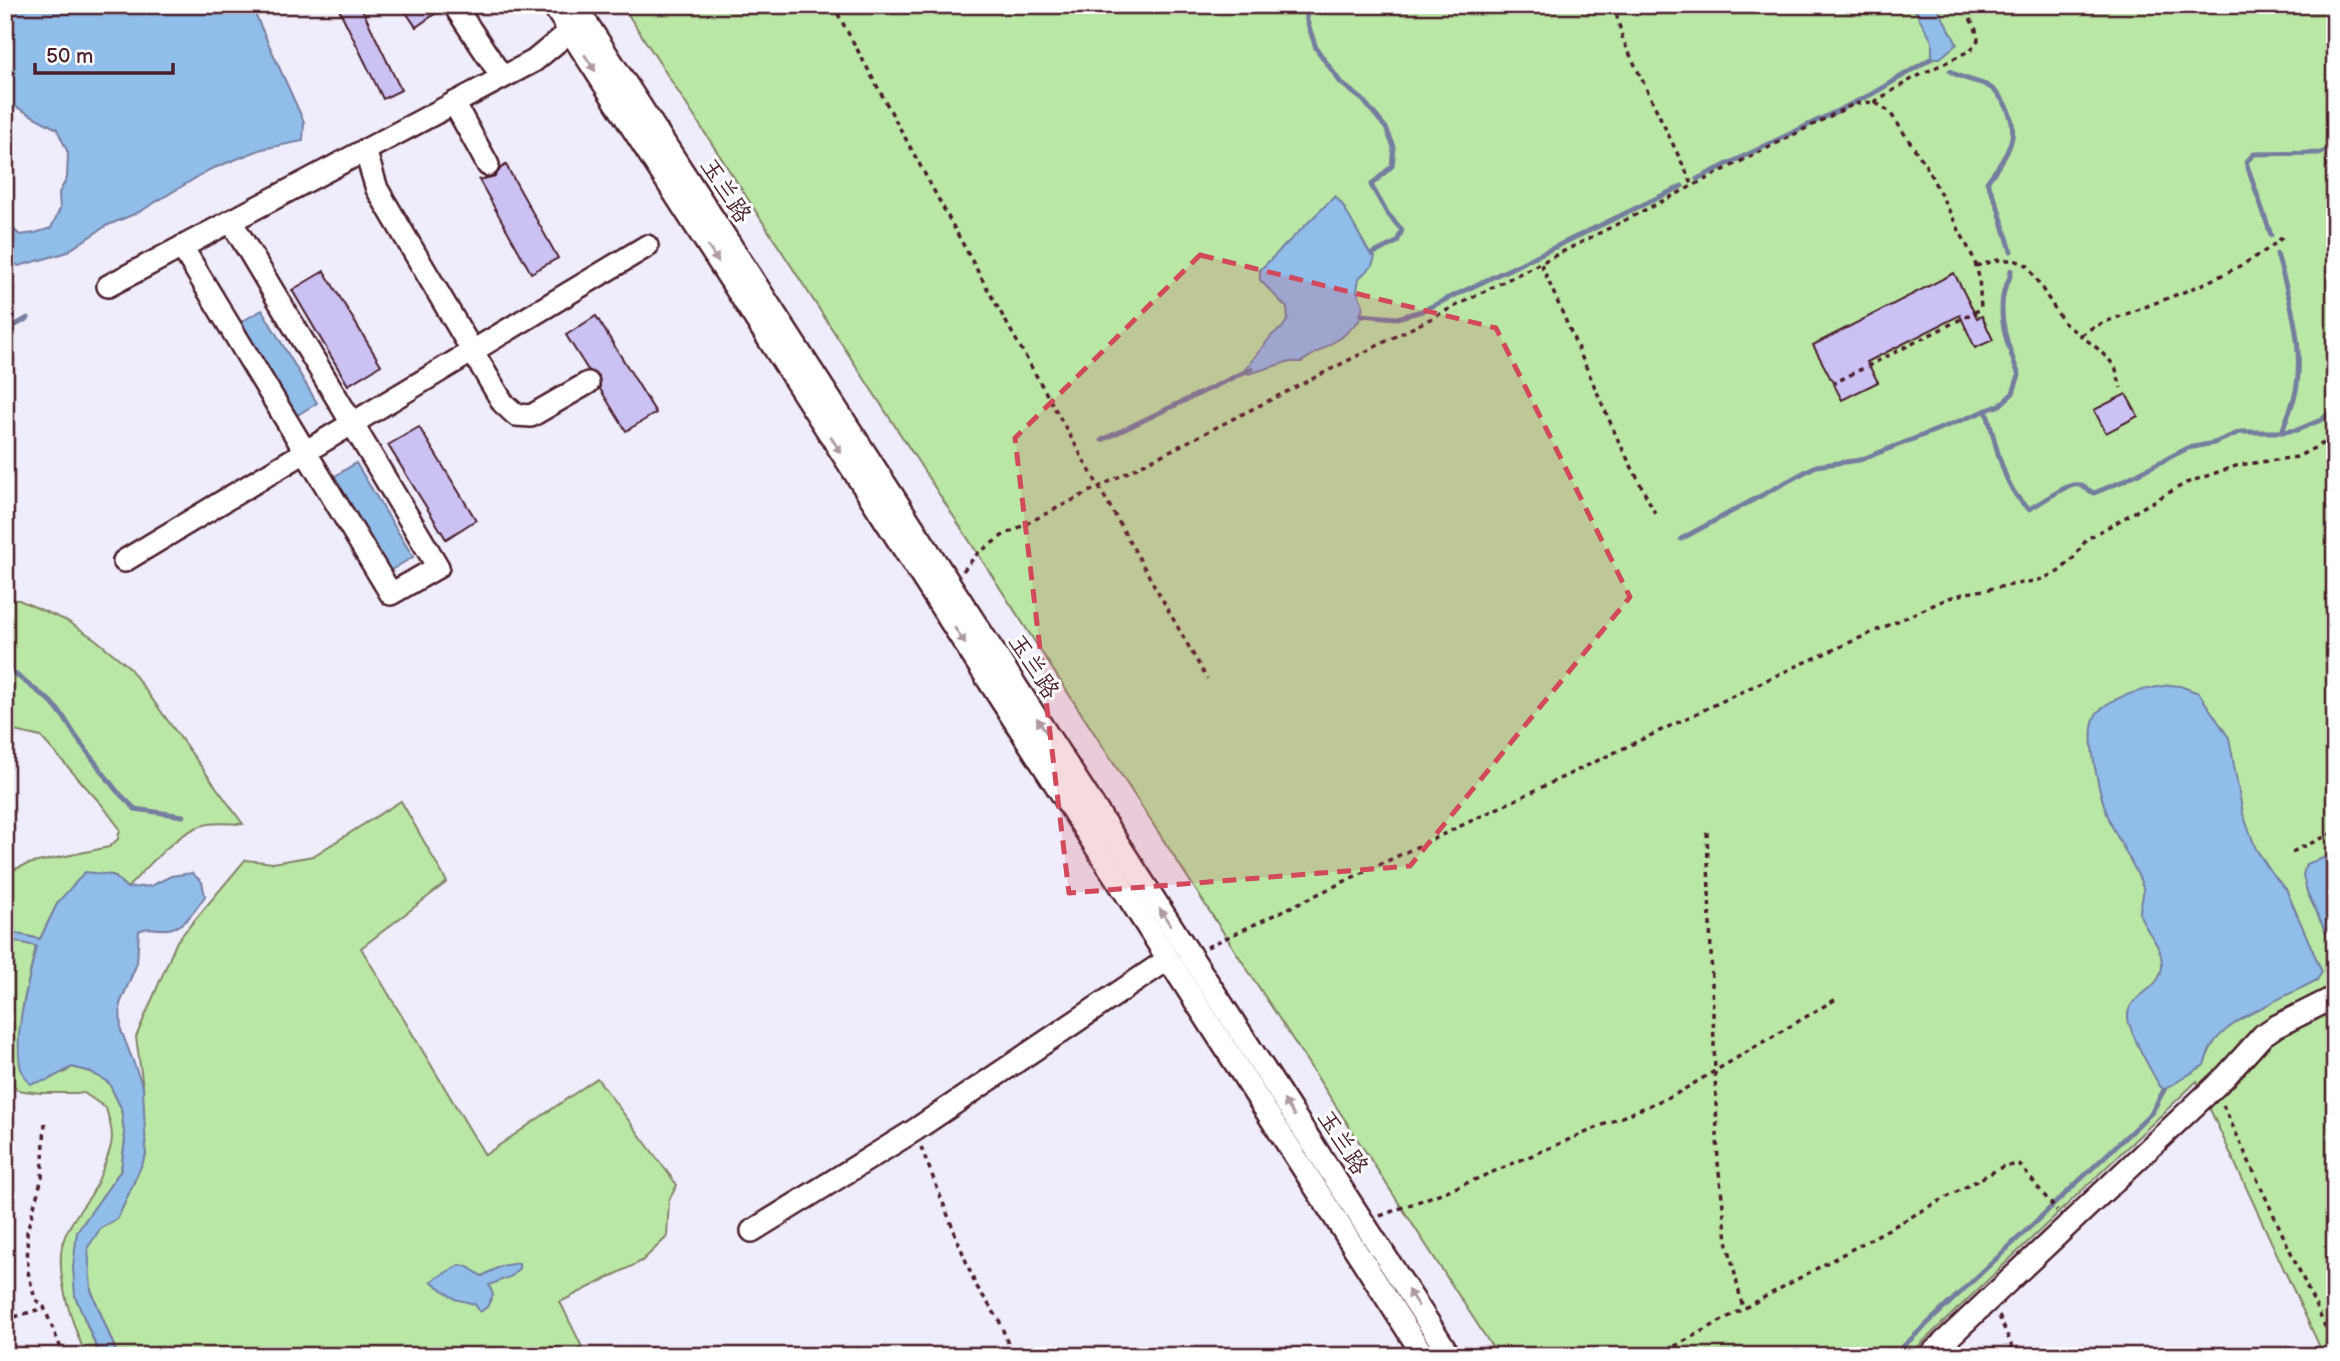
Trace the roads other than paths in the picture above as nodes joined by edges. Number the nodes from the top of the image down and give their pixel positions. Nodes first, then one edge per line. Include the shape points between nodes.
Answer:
1 (454, 5) edge
2 (553, 5) edge
3 (576, 19) edge
4 (502, 77) junction
5 (454, 103) junction
6 (365, 150) junction
7 (488, 165) dead end
8 (231, 221) junction
9 (647, 246) dead end
10 (182, 247) junction
11 (108, 286) dead end
12 (473, 351) junction
13 (588, 383) dead end
14 (352, 424) junction
15 (306, 452) junction
16 (124, 561) dead end
17 (1181, 959) junction
18 (2335, 997) edge
19 (752, 1231) dead end
20 (1424, 1356) edge
21 (1450, 1356) edge
22 (1930, 1356) edge

1 - 4 street
2 - 3 street, 玉兰路
3 - 4 street via 534,61
3 -> 17 street, 玉兰路
17 -> 3 street, 玉兰路 via 951,586
4 - 5 street
5 - 6 street
5 - 7 street
6 - 8 street
6 - 12 street via 377,189
8 - 10 street
8 - 14 street
9 - 12 street
10 - 11 street
10 - 15 street
12 - 13 street via 503,403 516,415 531,416
12 - 14 street
14 - 15 street
14 - 15 street via 439,568 391,594
15 - 16 street
17 - 19 street via 1161,964 915,1130
17 - 20 street, 玉兰路
21 -> 17 street, 玉兰路
18 - 22 street via 2263,1035 2215,1087

